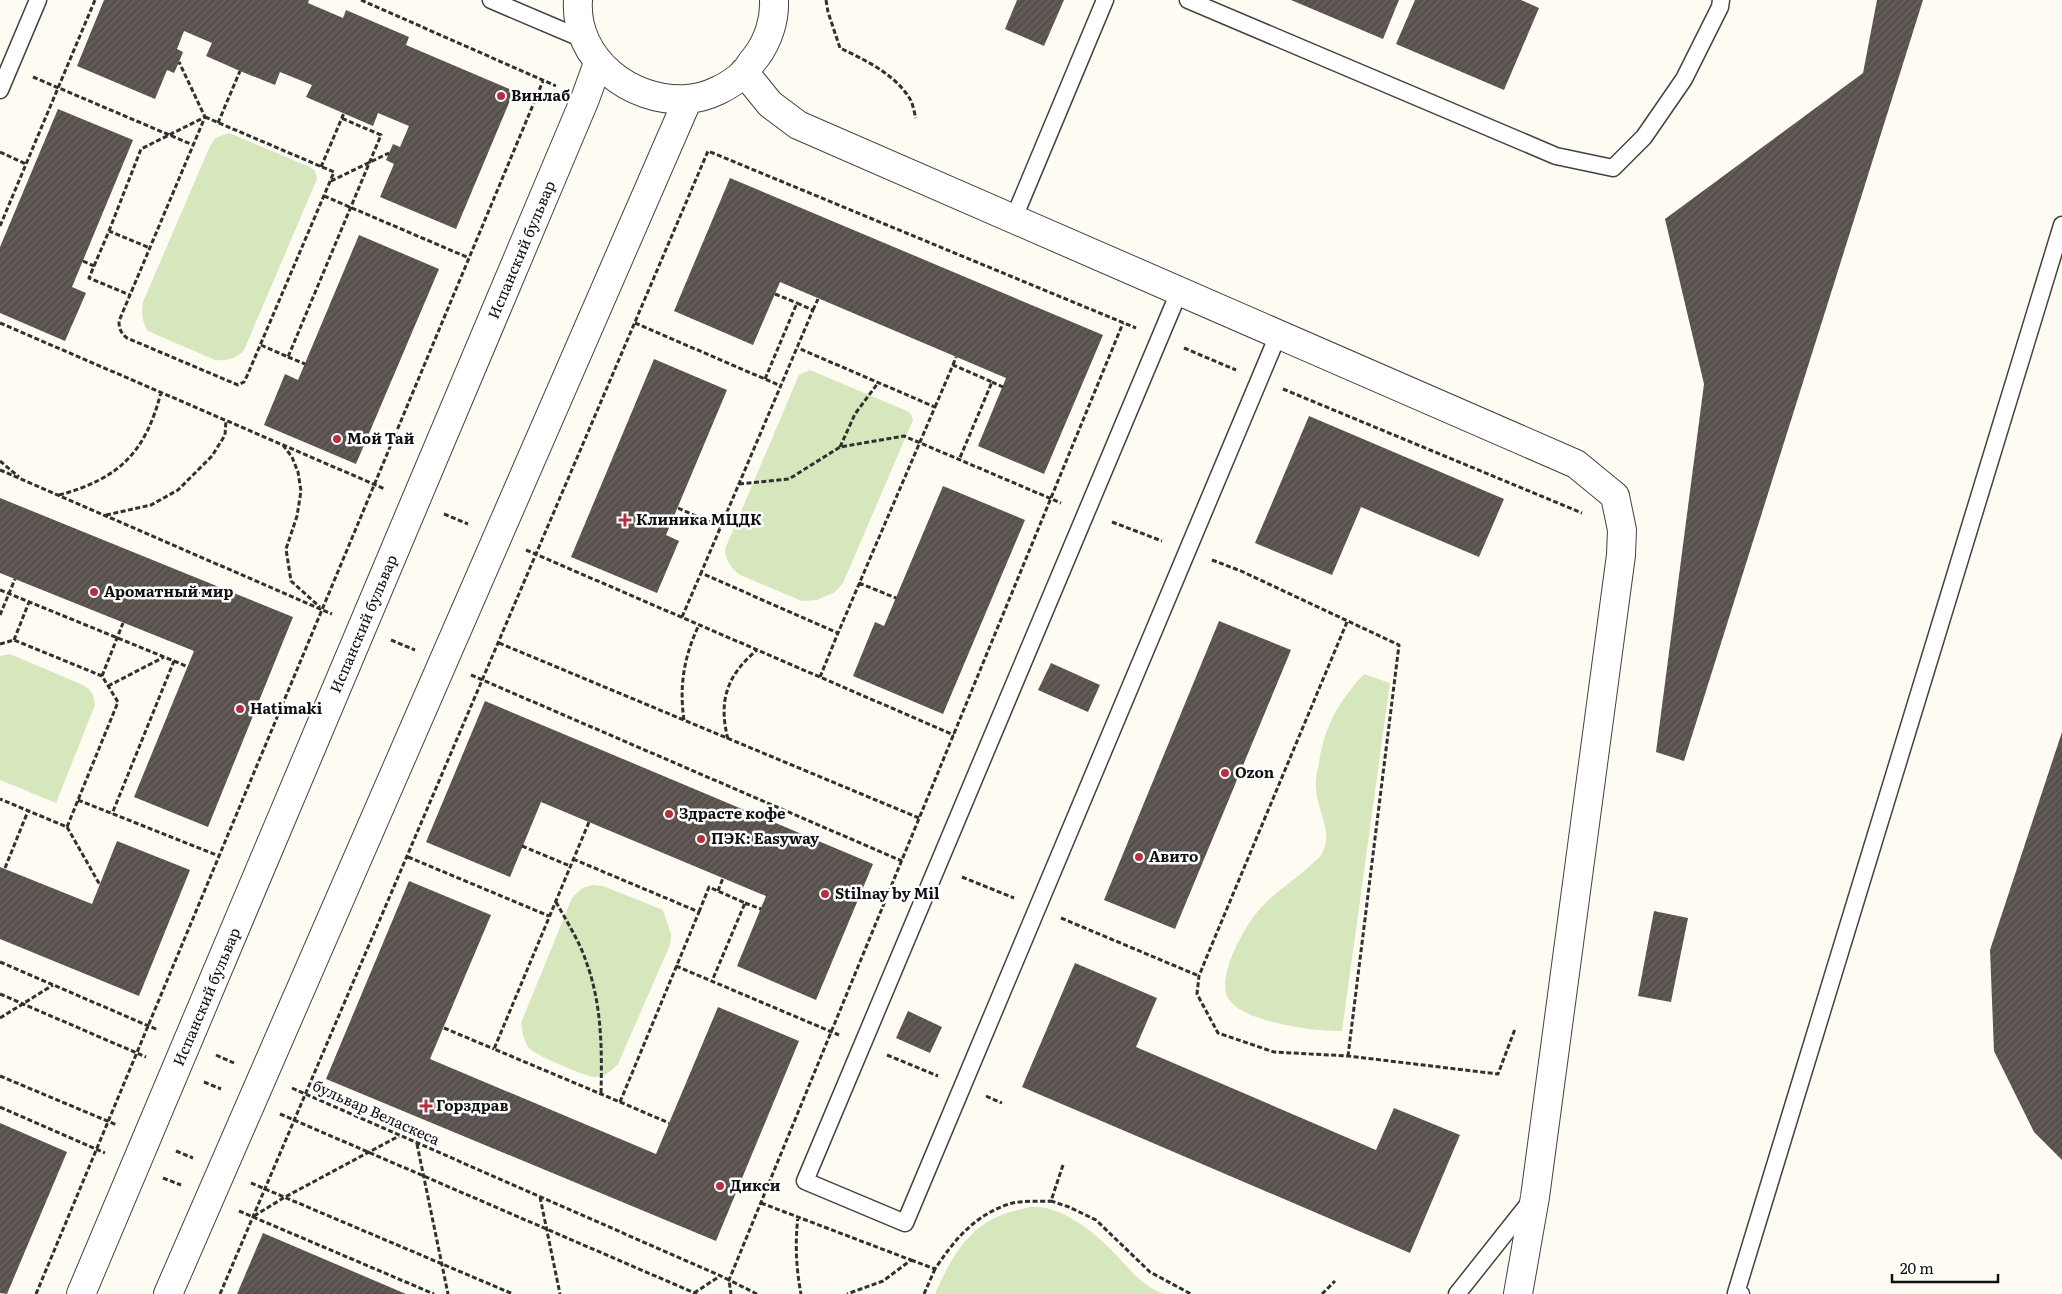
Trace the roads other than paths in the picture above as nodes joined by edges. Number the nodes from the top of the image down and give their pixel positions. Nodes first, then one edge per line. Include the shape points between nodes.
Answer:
1 (38, 0) edge
2 (491, 0) edge
3 (578, 0) edge
4 (774, 0) edge
5 (1105, 0) edge
6 (1188, 0) edge
7 (1721, 0) edge
8 (592, 51) junction
9 (744, 72) junction
10 (0, 90) edge
11 (688, 99) junction
12 (1013, 220) junction
13 (2062, 226) edge
14 (1179, 292) junction
15 (1278, 335) junction
16 (1535, 1197) junction
17 (81, 1294) edge
18 (168, 1294) edge
19 (1457, 1294) edge
20 (1518, 1294) edge
21 (1741, 1294) edge

1 - 10 lane
2 - 8 lane
3 - 8 street via 577,10
4 - 9 street via 765,44
5 - 12 lane
6 - 7 lane via 1556,156 1613,168 1644,137 1684,79
8 - 11 street via 624,85 655,98
8 - 17 street, Испанский бульвар via 585,99
9 - 11 street via 719,90
9 - 12 street via 770,104 798,125
11 - 18 street
12 - 14 street
13 - 21 lane via 1736,1293
14 - 15 street
14 - 15 lane via 805,1181 905,1223
15 - 16 street via 1576,464 1615,496 1622,530 1620,565
16 - 19 lane
16 - 20 street

